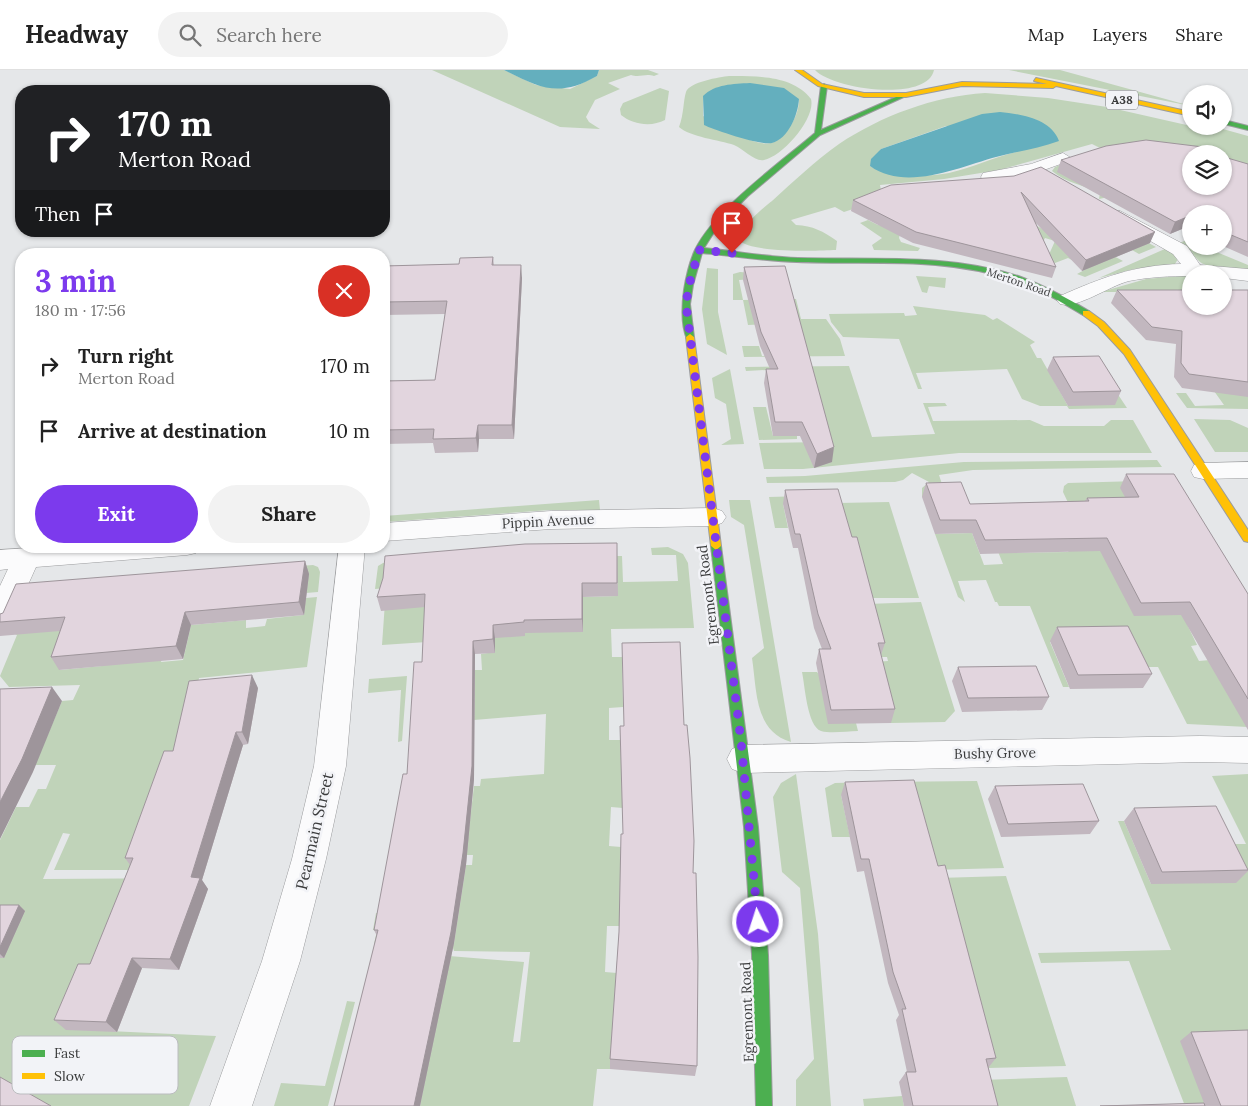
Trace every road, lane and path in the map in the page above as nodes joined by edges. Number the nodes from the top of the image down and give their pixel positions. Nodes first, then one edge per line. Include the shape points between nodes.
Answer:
1 (798, 70) edge
2 (1009, 73) dead end
3 (950, 76) dead end
4 (824, 86) junction
5 (1053, 86) junction
6 (938, 87) junction
7 (906, 95) junction
8 (1182, 112) edge
9 (1232, 124) edge
10 (1248, 128) edge
11 (818, 134) junction
12 (1063, 158) edge
13 (1034, 168) junction
14 (989, 177) edge
15 (1057, 180) edge
16 (1106, 208) edge
17 (699, 250) junction
18 (1190, 265) edge
19 (1182, 271) edge
20 (1232, 274) edge
21 (1248, 276) edge
22 (1067, 300) junction
23 (1248, 470) edge
24 (1203, 471) junction
25 (713, 517) junction
26 (390, 532) edge
27 (1248, 538) edge
28 (93, 553) edge
29 (351, 553) edge
30 (13, 559) edge
31 (0, 617) edge
32 (1248, 750) edge
33 (743, 759) junction
34 (231, 1106) edge
35 (764, 1106) edge

1 - 4 street, A38
2 - 5 street, A38
3 - 6 street, A38
4 - 7 street, A38 via 864,95
4 - 11 street via 825,101 818,118
5 - 6 street, A38 via 977,83
5 - 8 street, A38
6 - 7 street, A38
7 - 11 street, Egremont Road
9 - 10 street
11 - 17 street, Egremont Road via 715,225
12 - 13 street
13 - 14 street
13 - 15 street
16 - 18 street via 1180,250
17 - 22 street, Merton Road via 796,260 950,263 1032,284
17 - 25 street, Egremont Road via 686,304
19 - 22 street via 1140,274 1110,281
20 - 21 street
22 - 24 street, Merton Road via 1101,324 1127,352
23 - 24 street
24 - 27 street, Merton Road
25 - 26 street, Pippin Avenue via 551,520
25 - 33 street, Egremont Road
28 - 30 street
29 - 34 street, Pearmain Street via 330,766 281,961
30 - 31 street
32 - 33 street, Bushy Grove
33 - 35 street, Egremont Road via 760,955

